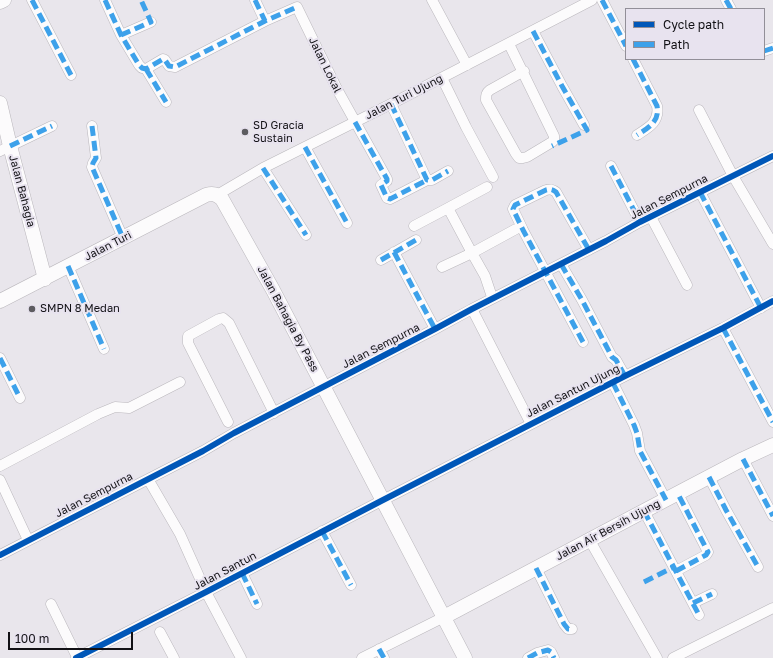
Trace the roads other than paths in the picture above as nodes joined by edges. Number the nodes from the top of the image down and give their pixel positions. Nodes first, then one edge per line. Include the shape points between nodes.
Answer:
1 (4, 0) edge
2 (32, 0) edge
3 (105, 0) edge
4 (255, 0) edge
5 (432, 0) edge
6 (592, 0) edge
7 (602, 0) edge
8 (0, 2) edge
9 (265, 21) junction
10 (151, 22) dead end
11 (533, 31) junction
12 (121, 35) junction
13 (509, 44) junction
14 (625, 44) edge
15 (634, 60) edge
16 (467, 65) junction
17 (146, 69) junction
18 (524, 72) junction
19 (71, 75) dead end
20 (442, 78) junction
21 (166, 102) dead end
22 (0, 103) edge
23 (391, 104) junction
24 (699, 110) dead end
25 (355, 122) junction
26 (584, 125) dead end
27 (52, 126) dead end
28 (92, 126) dead end
29 (637, 136) dead end
30 (305, 147) junction
31 (5, 149) edge
32 (773, 156) edge
33 (611, 166) dead end
34 (263, 168) junction
35 (448, 171) dead end
36 (493, 176) dead end
37 (732, 176) junction
38 (427, 180) junction
39 (487, 187) dead end
40 (700, 192) junction
41 (217, 195) junction
42 (448, 208) junction
43 (651, 217) junction
44 (640, 222) junction
45 (347, 223) dead end
46 (414, 226) dead end
47 (516, 229) dead end
48 (306, 235) dead end
49 (123, 238) junction
50 (416, 240) dead end
51 (773, 244) edge
52 (589, 250) junction
53 (394, 252) junction
54 (472, 253) junction
55 (381, 260) dead end
56 (561, 264) junction
57 (68, 266) junction
58 (442, 267) dead end
59 (545, 272) junction
60 (45, 279) junction
61 (687, 285) dead end
62 (493, 298) junction
63 (0, 301) edge
64 (773, 301) edge
65 (761, 308) junction
66 (472, 309) junction
67 (723, 328) junction
68 (435, 329) junction
69 (583, 342) dead end
70 (104, 349) dead end
71 (0, 358) edge
72 (625, 376) junction
73 (180, 382) dead end
74 (613, 383) junction
75 (324, 387) junction
76 (20, 398) dead end
77 (274, 413) junction
78 (773, 422) edge
79 (531, 424) junction
80 (231, 427) junction
81 (773, 446) edge
82 (743, 460) junction
83 (0, 466) edge
84 (709, 477) junction
85 (148, 479) junction
86 (0, 480) edge
87 (672, 497) junction
88 (383, 500) junction
89 (644, 511) junction
90 (773, 516) edge
91 (322, 531) junction
92 (589, 539) junction
93 (28, 540) junction
94 (0, 555) edge
95 (758, 567) dead end
96 (536, 568) junction
97 (676, 571) junction
98 (242, 573) junction
99 (351, 585) dead end
100 (206, 592) junction
101 (712, 594) dead end
102 (693, 603) junction
103 (51, 604) dead end
104 (257, 604) dead end
105 (773, 608) edge
106 (699, 615) dead end
107 (444, 617) junction
108 (572, 629) dead end
109 (160, 632) dead end
110 (382, 654) edge
111 (76, 658) edge
112 (174, 658) edge
113 (241, 658) edge
114 (362, 658) edge
115 (465, 658) edge
116 (528, 658) edge
117 (554, 658) edge
118 (657, 658) edge
119 (673, 658) edge

1 - 8 main road
2 - 19 street
3 - 12 street
4 - 9 street
5 - 16 street
6 - 11 street, Jalan Turi Ujung
7 - 14 street
9 - 17 street via 175,67 169,66 163,59
9 - 25 street, Jalan Lokal via 297,7
10 - 12 street
11 - 13 street, Jalan Turi Ujung
11 - 26 street
12 - 17 street via 139,65
13 - 16 street, Jalan Turi Ujung
13 - 18 street
15 - 29 street via 658,112 655,122
16 - 20 street, Jalan Turi Ujung
17 - 21 street
18 - 18 street via 554,140 527,157 519,158 486,96 490,90
20 - 23 street, Jalan Turi Ujung
20 - 36 street
22 - 31 main road, Jalan Bahagia
23 - 25 street, Jalan Turi Ujung
23 - 38 street
24 - 37 street
25 - 30 street, Jalan Turi Ujung
25 - 38 street, Jalan Lokal via 387,178 381,185 387,198 390,199
27 - 31 street
28 - 49 street via 96,158 92,167
30 - 34 street, Jalan Turi Ujung
30 - 45 street
31 - 60 main road, Jalan Bahagia
32 - 37 street, Jalan Sempurna
33 - 44 street
34 - 41 street, Jalan Turi Ujung
34 - 48 street
35 - 38 street
37 - 40 street, Jalan Sempurna
37 - 51 street
39 - 42 street
40 - 43 street, Jalan Sempurna
40 - 65 street
41 - 49 main road, Jalan Turi via 206,195
41 - 75 main road, Jalan Bahagia By Pass via 222,199 273,290
42 - 46 street
42 - 54 street
43 - 44 street, Jalan Sempurna
43 - 61 street
44 - 52 street, Jalan Sempurna
47 - 54 street
49 - 57 main road, Jalan Turi
50 - 53 street
52 - 56 street, Jalan Sempurna
52 - 59 street via 553,190 546,190 515,205 513,209
53 - 55 street
53 - 68 street
54 - 58 street
54 - 62 street via 485,276
56 - 59 street, Jalan Sempurna
56 - 72 street
57 - 60 main road, Jalan Turi
57 - 70 street
59 - 62 street, Jalan Sempurna
59 - 69 street
60 - 63 main road, Jalan Turi
62 - 66 street, Jalan Sempurna
64 - 65 street, Jalan Santun Ujung
65 - 67 street, Jalan Santun Ujung
66 - 68 street, Jalan Sempurna
66 - 79 street
67 - 72 street, Jalan Santun Ujung
67 - 78 street
68 - 75 street, Jalan Sempurna
71 - 76 street
72 - 74 street, Jalan Santun Ujung
73 - 83 street via 129,408 114,407 98,414
74 - 79 street, Jalan Santun Ujung
74 - 87 street via 634,425 640,451
75 - 77 street, Jalan Sempurna
75 - 88 main road, Jalan Bahagia By Pass
77 - 80 street, Jalan Sempurna
77 - 80 street via 229,323 223,318 219,319 188,336 188,343
79 - 88 street, Jalan Santun Ujung
80 - 85 street, Jalan Sempurna via 203,451
81 - 82 main road, Jalan Air Bersih Ujung
82 - 84 main road, Jalan Air Bersih Ujung
82 - 90 street
84 - 87 main road, Jalan Air Bersih Ujung
84 - 95 street
85 - 93 street, Jalan Sempurna
85 - 100 street via 180,534
86 - 93 street
87 - 89 main road, Jalan Air Bersih Ujung
87 - 97 street via 708,552
88 - 91 street, Jalan Santun
88 - 107 main road, Jalan Bahagia By Pass
89 - 92 main road, Jalan Air Bersih Ujung
89 - 97 street
91 - 98 street, Jalan Santun
91 - 99 street
92 - 96 main road, Jalan Air Bersih Ujung
92 - 118 street
93 - 94 street, Jalan Sempurna
96 - 107 main road, Jalan Air Bersih Ujung
96 - 108 street via 564,624 568,629
97 - 102 street
98 - 100 street, Jalan Santun
98 - 104 street
100 - 111 street, Jalan Santun
100 - 113 street
101 - 102 street
102 - 106 street
103 - 111 street
105 - 119 street
107 - 110 street
107 - 115 main road, Jalan Bahagia By Pass
109 - 112 street
110 - 114 street
116 - 117 street via 548,650

